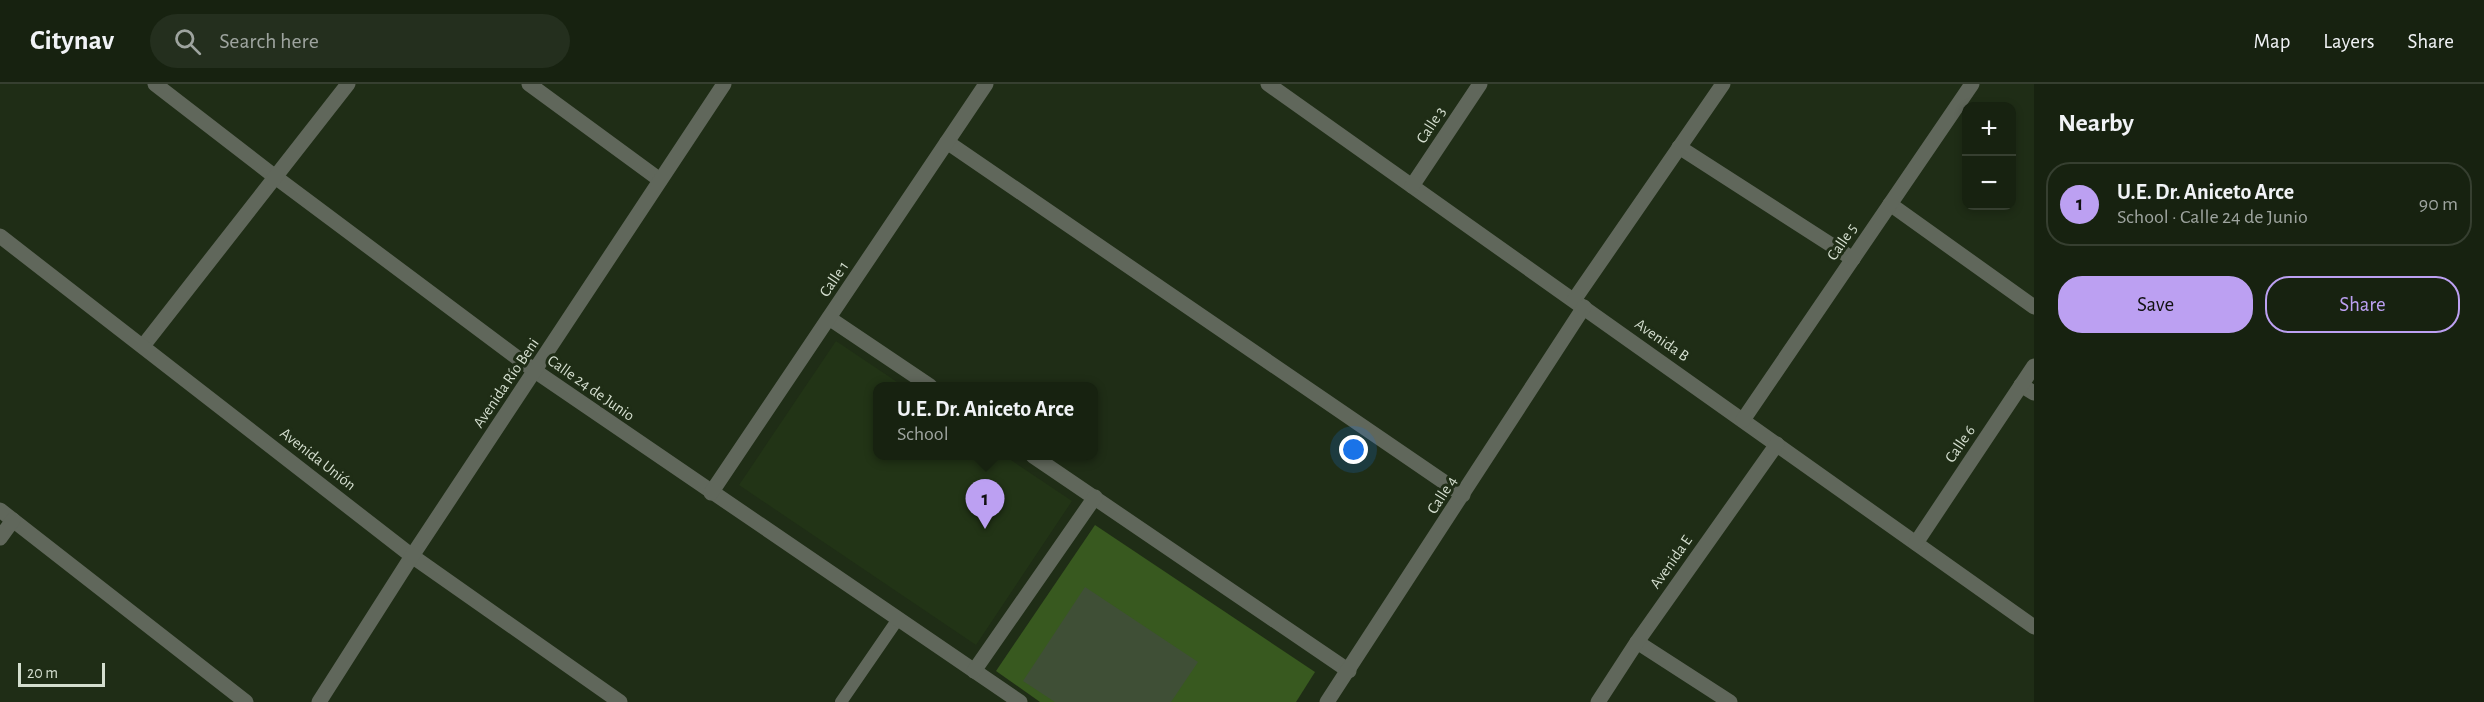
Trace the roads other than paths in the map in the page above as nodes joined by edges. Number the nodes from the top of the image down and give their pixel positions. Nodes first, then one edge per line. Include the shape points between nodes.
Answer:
1 (155, 84) edge
2 (348, 84) edge
3 (530, 84) edge
4 (724, 84) edge
5 (986, 84) edge
6 (1268, 84) edge
7 (1480, 84) edge
8 (1723, 84) edge
9 (1972, 84) edge
10 (947, 142) junction
11 (1679, 147) junction
12 (274, 176) junction
13 (660, 180) junction
14 (1412, 186) junction
15 (1890, 204) junction
16 (0, 236) edge
17 (1853, 259) junction
18 (1579, 304) junction
19 (2034, 307) edge
20 (829, 318) junction
21 (143, 346) junction
22 (2034, 366) edge
23 (535, 371) junction
24 (923, 382) edge
25 (2028, 389) edge
26 (1743, 420) junction
27 (1777, 444) junction
28 (1039, 460) edge
29 (711, 493) junction
30 (1463, 495) junction
31 (1095, 497) junction
32 (0, 510) edge
33 (13, 520) junction
34 (0, 538) edge
35 (1916, 543) junction
36 (412, 556) junction
37 (898, 619) junction
38 (2034, 627) edge
39 (1637, 642) junction
40 (1349, 670) junction
41 (974, 671) junction
42 (246, 702) edge
43 (319, 702) edge
44 (620, 702) edge
45 (841, 702) edge
46 (1020, 702) edge
47 (1327, 702) edge
48 (1598, 702) edge
49 (1730, 702) edge

1 - 12 street, Calle 24 de Junio
2 - 12 street
3 - 13 street
4 - 13 street, Avenida Río Beni
5 - 10 street, Calle 1
6 - 14 street, Avenida B
7 - 14 street, Calle 3
8 - 11 street, Calle 4
9 - 15 street, Calle 5
10 - 20 street, Calle 1
10 - 30 street
11 - 17 street
11 - 18 street, Calle 4
12 - 21 street
12 - 23 street, Calle 24 de Junio
13 - 23 street, Avenida Río Beni
14 - 18 street, Avenida B
15 - 17 street, Calle 5
15 - 19 street
16 - 21 street, Avenida Unión
17 - 26 street, Calle 5
18 - 26 street, Avenida B
18 - 30 street, Calle 4
20 - 24 street
20 - 29 street, Calle 1
21 - 36 street, Avenida Unión
22 - 25 street, Calle 6
23 - 29 street, Calle 24 de Junio
23 - 36 street, Avenida Río Beni
25 - 35 street, Calle 6
26 - 27 street, Avenida B
27 - 35 street, Avenida B
27 - 39 street, Avenida E
28 - 31 street
29 - 37 street, Calle 24 de Junio
30 - 40 street, Calle 4
31 - 40 street
31 - 41 street
32 - 33 street
33 - 34 street
33 - 42 street
35 - 38 street, Avenida B
36 - 43 street, Avenida Río Beni
36 - 44 street, Avenida Unión
37 - 41 street, Calle 24 de Junio
37 - 45 lane
39 - 48 street, Avenida E
39 - 49 street
40 - 47 street, Calle 4
41 - 46 street, Calle 24 de Junio

